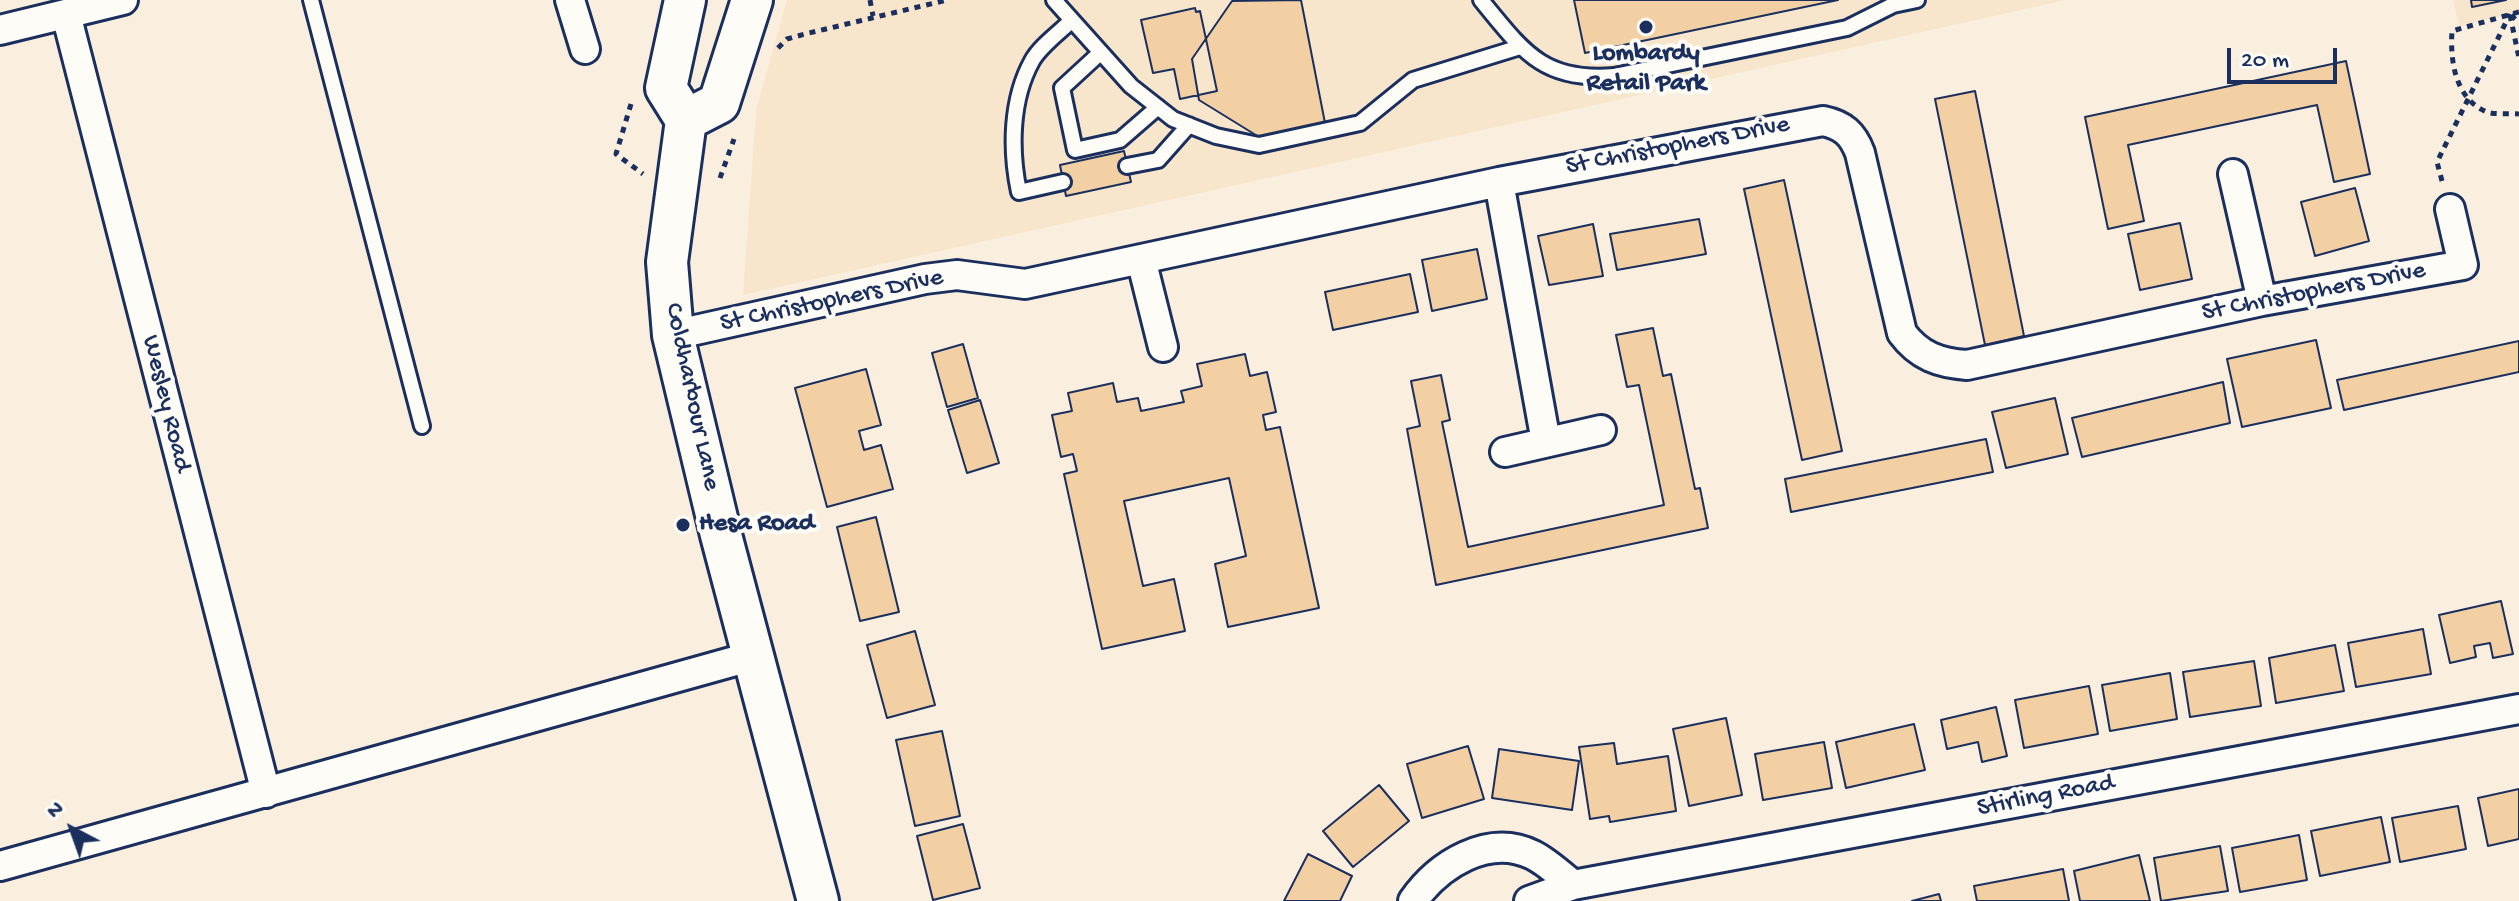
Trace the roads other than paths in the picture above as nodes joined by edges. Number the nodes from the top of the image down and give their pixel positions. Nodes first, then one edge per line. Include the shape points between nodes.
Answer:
1 (123, 0) edge
2 (311, 0) edge
3 (570, 0) edge
4 (685, 0) edge
5 (752, 0) edge
6 (1054, 0) edge
7 (1481, 0) edge
8 (1917, 0) edge
9 (1892, 3) edge
10 (66, 14) junction
11 (1072, 20) junction
12 (0, 30) edge
13 (1520, 47) junction
14 (585, 49) dead end
15 (1100, 53) junction
16 (1158, 107) junction
17 (686, 120) junction
18 (1189, 125) junction
19 (1127, 166) dead end
20 (2233, 174) dead end
21 (1063, 182) dead end
22 (1499, 182) junction
23 (2450, 209) road end
24 (1141, 259) junction
25 (2262, 301) junction
26 (673, 335) junction
27 (1163, 347) dead end
28 (422, 426) dead end
29 (1601, 430) dead end
30 (1546, 442) junction
31 (1505, 452) dead end
32 (753, 656) junction
33 (2519, 709) edge
34 (266, 793) junction
35 (0, 866) edge
36 (1573, 885) junction
37 (818, 901) edge
38 (1413, 901) edge
39 (1529, 901) edge

1 - 10 street
2 - 28 lane
3 - 14 street
4 - 17 street via 666,88
5 - 17 street via 719,103
6 - 11 lane
7 - 13 lane
8 - 9 lane
9 - 13 lane via 1847,28 1614,76 1563,75
10 - 12 street
10 - 34 street, Wesley Road
11 - 15 lane
11 - 21 lane via 1033,58 1018,94 1014,140 1019,192
13 - 18 lane via 1413,80 1360,123 1259,145
15 - 16 lane
15 - 16 lane via 1062,88 1075,150 1120,140
16 - 18 lane
17 - 26 street, Coldharbour Lane via 667,262
18 - 19 lane via 1158,160
20 - 25 street
22 - 24 street, St Christophers Drive
22 - 25 street, St Christophers Drive via 1823,121 1839,124 1857,144 1902,333 1937,361 1967,365
22 - 30 street
23 - 25 street, St Christophers Drive via 2463,265
24 - 26 street, St Christophers Drive via 1025,284 957,275 925,279
24 - 27 street
26 - 32 street, Coldharbour Lane
29 - 30 street
30 - 31 street
32 - 34 street
32 - 37 street, Coldharbour Lane
33 - 36 street, Stirling Road
34 - 35 street
36 - 38 street via 1533,855 1496,849 1452,863
36 - 39 street, Stirling Road

